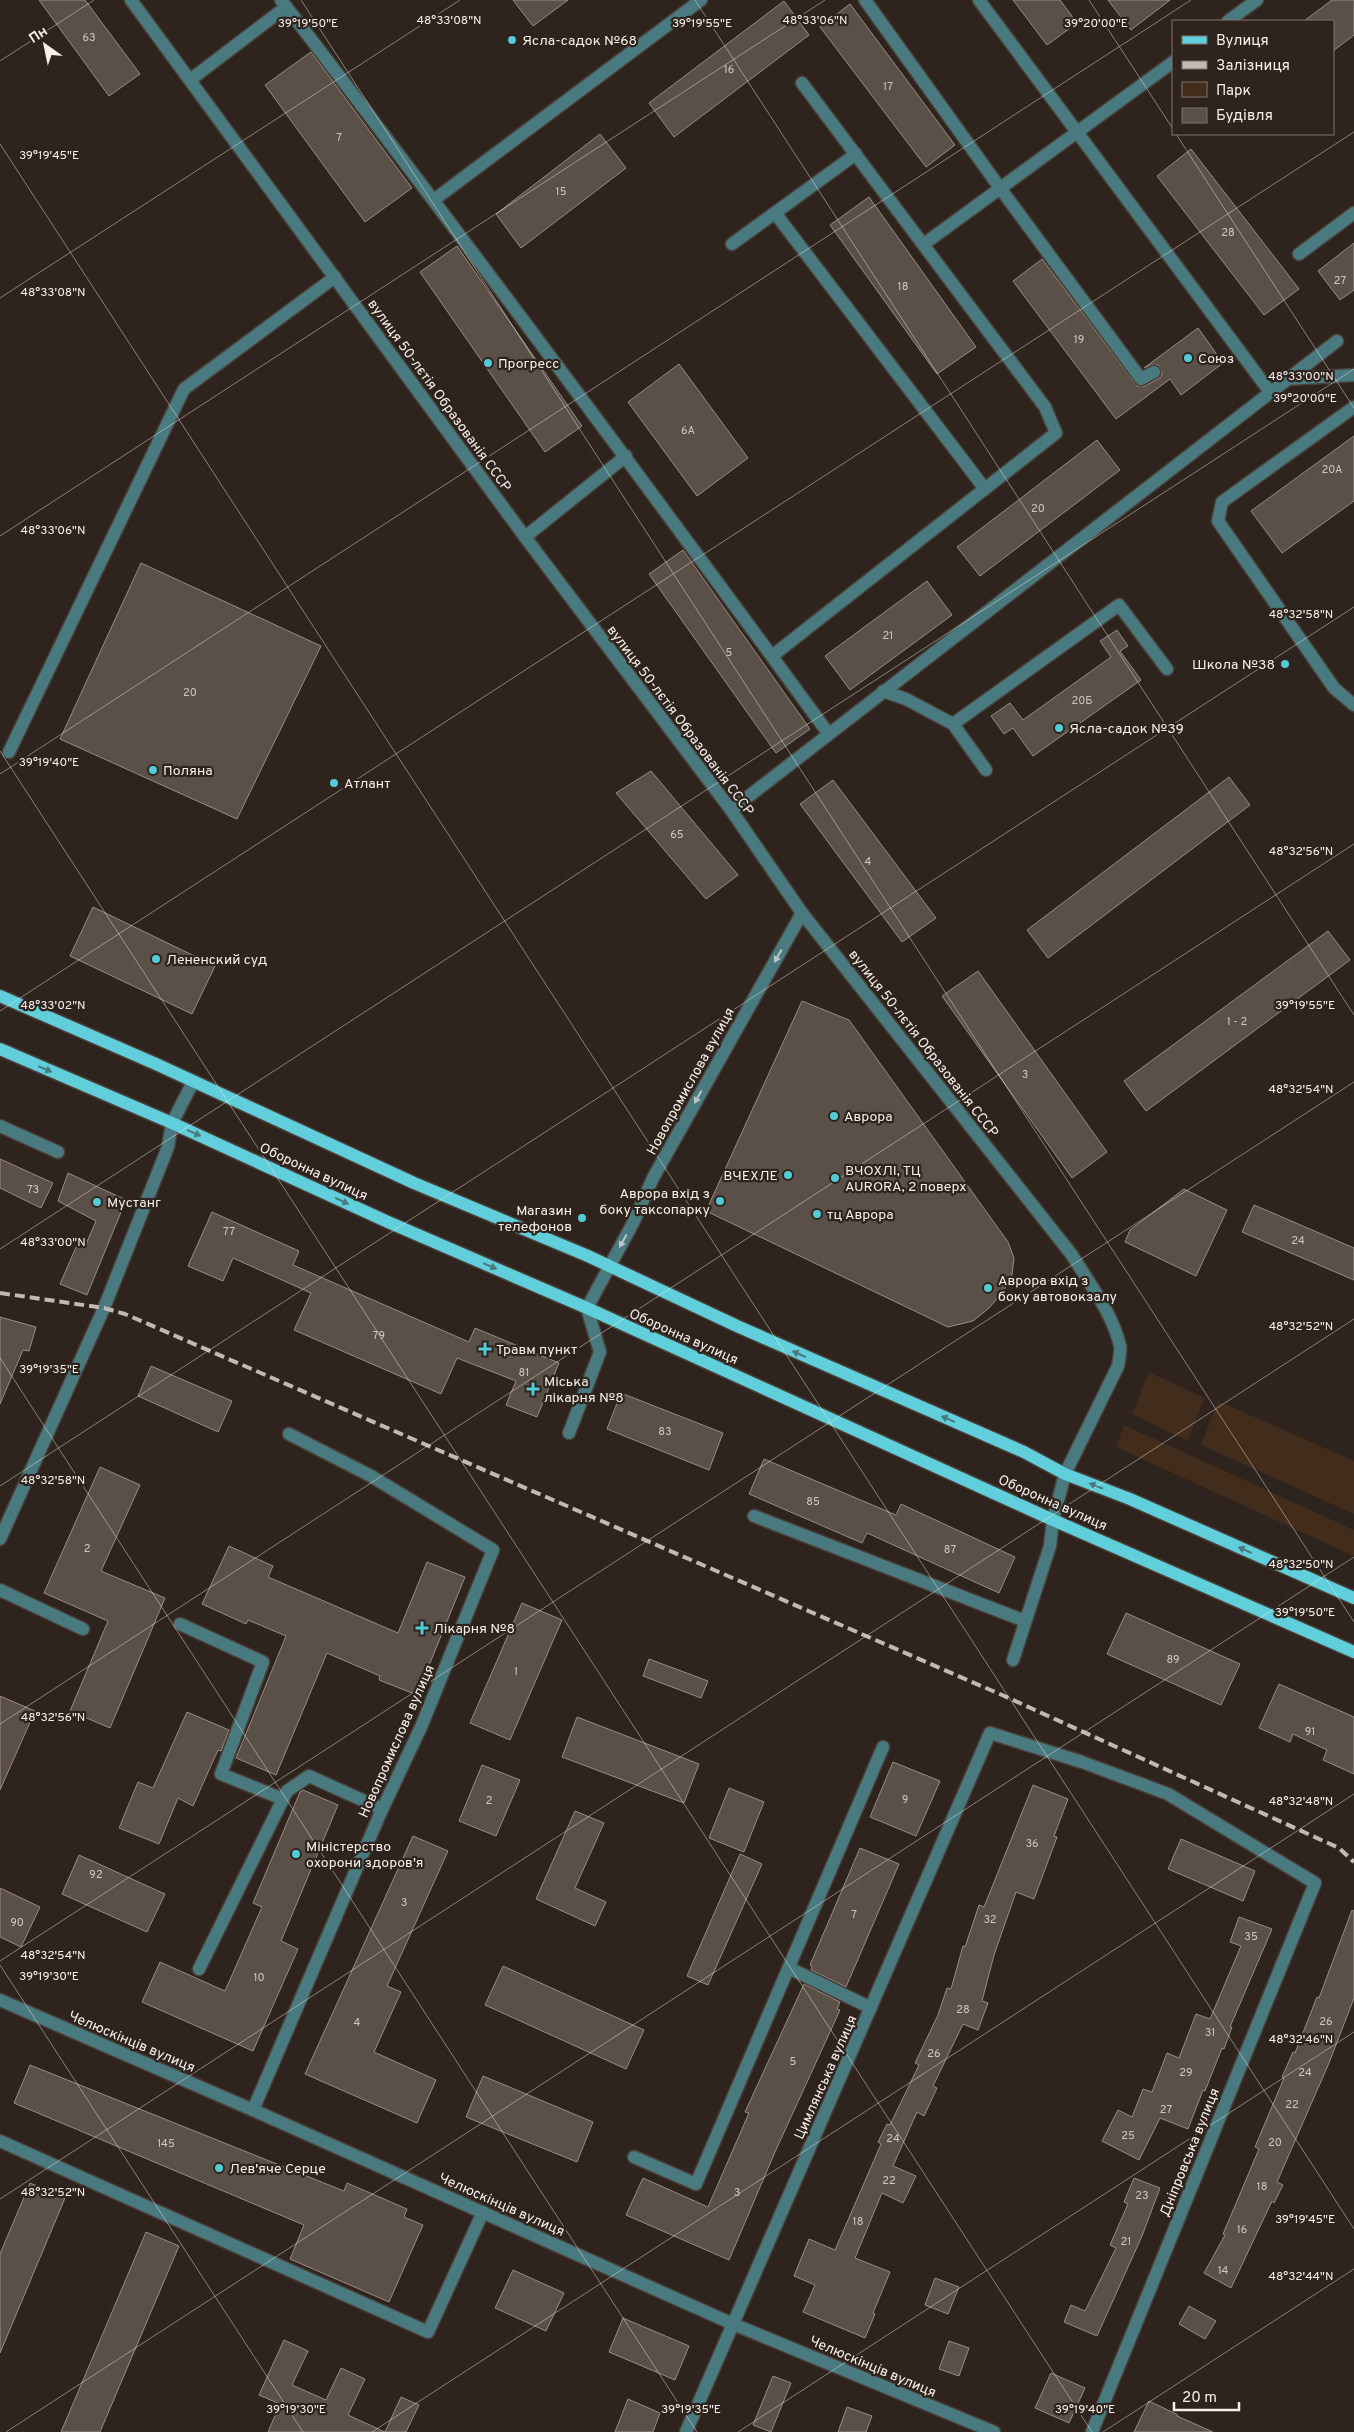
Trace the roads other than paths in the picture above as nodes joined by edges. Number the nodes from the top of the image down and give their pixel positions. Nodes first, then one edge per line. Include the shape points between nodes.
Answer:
1 (131, 0) edge
2 (701, 0) edge
3 (865, 0) edge
4 (980, 0) edge
5 (1257, 0) edge
6 (284, 3) edge
7 (1229, 20) edge
8 (1172, 63) edge
9 (190, 80) junction
10 (802, 82) dead end
11 (1078, 131) junction
12 (856, 154) junction
13 (1000, 188) junction
14 (435, 199) junction
15 (775, 213) junction
16 (1354, 213) edge
17 (732, 244) dead end
18 (924, 244) junction
19 (1299, 254) dead end
20 (335, 278) junction
21 (1336, 341) dead end
22 (1154, 372) dead end
23 (1354, 375) edge
24 (1287, 379) junction
25 (1270, 392) junction
26 (1354, 407) edge
27 (626, 456) junction
28 (985, 489) junction
29 (525, 537) junction
30 (772, 656) junction
31 (1167, 670) dead end
32 (883, 691) junction
33 (1354, 705) edge
34 (953, 724) junction
35 (828, 733) junction
36 (9, 752) dead end
37 (986, 770) dead end
38 (731, 810) junction
39 (802, 913) junction
40 (0, 996) edge
41 (0, 1050) edge
42 (193, 1082) junction
43 (172, 1123) junction
44 (0, 1126) edge
45 (58, 1152) dead end
46 (609, 1267) junction
47 (587, 1308) junction
48 (569, 1433) dead end
49 (289, 1434) dead end
50 (1065, 1474) junction
51 (754, 1516) dead end
52 (1053, 1520) junction
53 (0, 1539) edge
54 (0, 1590) edge
55 (1354, 1598) edge
56 (1026, 1621) junction
57 (180, 1624) dead end
58 (83, 1629) dead end
59 (1354, 1652) edge
60 (1013, 1660) dead end
61 (990, 1733) joint
62 (883, 1747) dead end
63 (283, 1799) junction
64 (382, 1809) junction
65 (789, 1968) junction
66 (200, 1969) dead end
67 (0, 2000) edge
68 (871, 2008) junction
69 (253, 2110) junction
70 (0, 2141) edge
71 (634, 2158) dead end
72 (483, 2212) junction
73 (733, 2324) junction
74 (686, 2432) edge
75 (994, 2432) edge
76 (1092, 2432) edge

1 - 9 street, вулиця 50-лєтія Образованія СССР
2 - 14 street
3 - 13 street
4 - 11 street
5 - 7 street
6 - 9 street
6 - 14 street
8 - 11 street
9 - 20 street, вулиця 50-лєтія Образованія СССР
10 - 12 street
11 - 13 street
11 - 25 street
12 - 15 street
12 - 18 street
13 - 18 street
13 - 22 street via 1141,379
14 - 27 street
15 - 17 street
15 - 28 street
16 - 19 street
18 - 28 street via 1044,407 1056,433
20 - 29 street, вулиця 50-лєтія Образованія СССР
20 - 36 street via 184,389
21 - 24 street
23 - 24 street
24 - 25 street
25 - 32 street
26 - 33 street via 1222,502 1218,521 1334,688
27 - 29 street
27 - 30 street
28 - 30 street
29 - 38 street, вулиця 50-лєтія Образованія СССР
30 - 35 street
31 - 34 street via 1119,605
32 - 34 street via 906,699
32 - 35 street
34 - 37 street
35 - 38 street
38 - 39 street, вулиця 50-лєтія Образованія СССР
39 -> 46 street, Новопромислова вулиця via 653,1178 634,1223
39 - 50 street, вулиця 50-лєтія Образованія СССР via 1072,1255 1114,1328 1120,1348 1118,1366
40 - 42 main road
41 -> 43 main road, Оборонна вулиця
42 - 43 street
42 - 46 main road
43 -> 47 main road, Оборонна вулиця
43 - 53 street via 168,1147 104,1308
44 - 45 street
46 - 47 street, Новопромислова вулиця
50 -> 46 main road via 1024,1452
47 - 48 street via 600,1352
47 - 52 main road, Оборонна вулиця
49 - 64 street, Новопромислова вулиця via 371,1476 493,1550 421,1727
50 - 52 street, вулиця 50-лєтія Образованія СССР
55 -> 50 main road via 1130,1499
51 - 56 street
52 - 56 street, вулиця 50-лєтія Образованія СССР via 1050,1546
52 - 59 main road, Оборонна вулиця
54 - 58 street
56 - 60 street, вулиця 50-лєтія Образованія СССР
57 - 63 street via 263,1662 221,1774
61 - 68 street, Цимлянська вулиця
61 - 76 street, Дніпровська вулиця via 1168,1794 1314,1883
62 - 65 street
63 - 64 street via 287,1791 309,1776
63 - 66 street
64 - 69 street, Новопромислова вулиця
65 - 68 street
65 - 71 street via 696,2184
67 - 69 street, Челюскінців вулиця
68 - 73 street, Цимлянська вулиця
69 - 72 street, Челюскінців вулиця
70 - 72 street via 428,2332
72 - 73 street, Челюскінців вулиця
73 - 74 street, Цимлянська вулиця
73 - 75 street, Челюскінців вулиця

